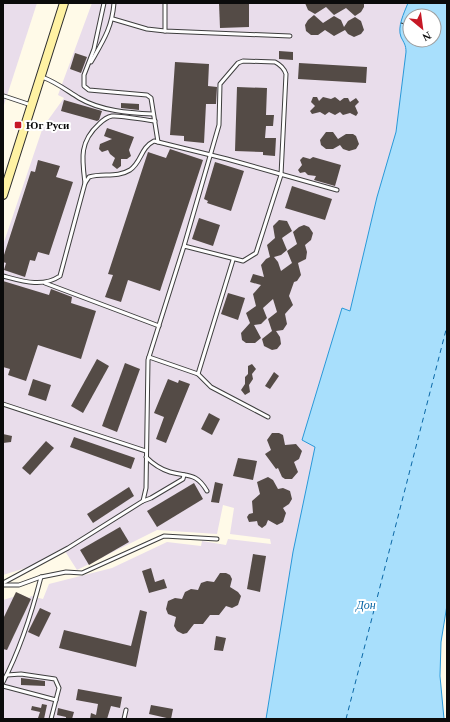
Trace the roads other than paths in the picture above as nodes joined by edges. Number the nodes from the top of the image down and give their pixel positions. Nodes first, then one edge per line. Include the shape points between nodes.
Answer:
1 (64, 3) edge
2 (104, 3) edge
3 (114, 3) edge
4 (165, 3) edge
5 (113, 19) junction
6 (165, 31) junction
7 (290, 36) dead end
8 (86, 70) junction
9 (40, 76) junction
10 (4, 96) edge
11 (31, 105) junction
12 (153, 114) junction
13 (155, 121) junction
14 (158, 142) junction
15 (211, 155) junction
16 (281, 174) junction
17 (6, 177) edge
18 (85, 183) junction
19 (337, 190) dead end
20 (3, 195) edge
21 (184, 246) junction
22 (233, 260) junction
23 (3, 276) edge
24 (44, 283) junction
25 (159, 326) junction
26 (149, 357) junction
27 (198, 374) junction
28 (3, 404) edge
29 (268, 417) dead end
30 (146, 451) junction
31 (146, 457) junction
32 (184, 475) junction
33 (207, 491) dead end
34 (143, 501) junction
35 (218, 539) dead end
36 (41, 576) junction
37 (3, 584) edge
38 (7, 675) junction
39 (3, 682) edge
40 (3, 686) edge
41 (56, 700) junction
42 (126, 710) dead end
43 (50, 719) edge
44 (124, 719) edge

1 - 9 main road
2 - 8 lane via 94,49
3 - 5 lane
4 - 6 lane
5 - 6 lane via 147,29
5 - 8 lane
6 - 7 lane
8 - 12 lane via 84,86 89,90 147,95 151,98
9 - 11 main road
9 - 12 lane via 67,88 79,98 116,111
10 - 11 lane
11 - 17 main road
12 - 13 lane
13 - 14 lane
13 - 18 lane via 112,116 90,132 83,148
14 - 15 lane
14 - 18 lane via 146,145 139,161 127,172 89,177
15 - 16 lane
15 - 16 lane via 219,125 220,84 238,63 274,62 284,68 286,74
15 - 21 lane
16 - 19 lane
16 - 22 lane via 256,253 243,261
17 - 20 main road
18 - 24 lane via 60,276
21 - 22 lane
21 - 25 lane
22 - 27 lane
23 - 24 lane via 26,282
24 - 25 lane
25 - 26 lane
26 - 27 lane
26 - 30 lane
27 - 29 lane via 211,387
28 - 30 lane
30 - 31 lane
31 - 32 lane via 155,466
31 - 34 lane via 146,488
32 - 33 lane via 194,476 202,482
32 - 34 lane via 183,479
34 - 37 lane via 68,548
35 - 36 lane via 164,536 82,573 66,572
36 - 37 lane via 19,584
36 - 38 lane via 35,602
38 - 39 lane
38 - 41 lane via 21,674 55,679 59,688
40 - 41 lane
41 - 43 lane
42 - 44 lane

